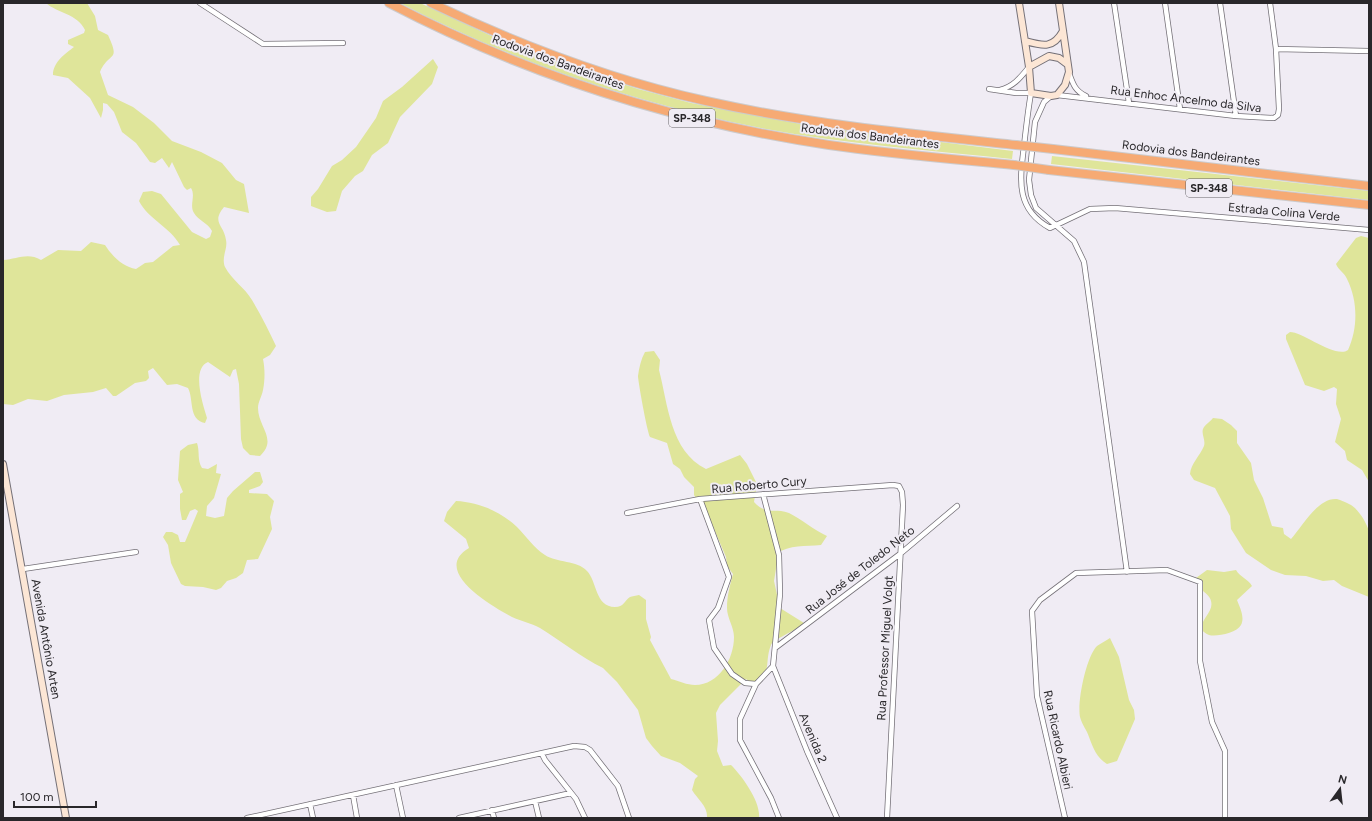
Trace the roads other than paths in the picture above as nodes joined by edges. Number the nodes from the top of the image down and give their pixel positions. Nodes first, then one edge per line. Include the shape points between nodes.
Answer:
1 (200, 3) edge
2 (389, 3) edge
3 (431, 3) edge
4 (1019, 3) edge
5 (1060, 3) edge
6 (1114, 3) edge
7 (1165, 3) edge
8 (1220, 3) edge
9 (1270, 3) edge
10 (1063, 31) junction
11 (1025, 41) junction
12 (343, 43) dead end
13 (1276, 49) junction
14 (1369, 51) edge
15 (1067, 64) junction
16 (1030, 67) junction
17 (1069, 72) junction
18 (989, 89) dead end
19 (999, 90) junction
20 (1031, 93) junction
21 (1054, 95) junction
22 (1092, 98) junction
23 (1129, 103) junction
24 (1180, 109) junction
25 (1236, 116) junction
26 (1369, 186) edge
27 (1369, 205) edge
28 (1058, 225) junction
29 (1369, 230) edge
30 (3, 464) edge
31 (893, 485) joint
32 (763, 494) junction
33 (700, 499) junction
34 (957, 506) dead end
35 (627, 513) dead end
36 (136, 552) dead end
37 (900, 554) junction
38 (23, 569) junction
39 (1127, 572) junction
40 (775, 648) junction
41 (773, 666) junction
42 (756, 684) junction
43 (542, 754) junction
44 (396, 785) junction
45 (571, 792) junction
46 (353, 795) junction
47 (535, 801) junction
48 (310, 804) junction
49 (492, 810) junction
50 (265, 816) edge
51 (66, 818) edge
52 (247, 818) edge
53 (313, 818) edge
54 (358, 818) edge
55 (403, 818) edge
56 (459, 818) edge
57 (494, 818) edge
58 (539, 818) edge
59 (585, 818) edge
60 (629, 818) edge
61 (778, 818) edge
62 (837, 818) edge
63 (887, 818) edge
64 (1065, 818) edge
65 (1225, 818) edge

1 - 12 street via 263,44
2 - 27 highway, Rodovia dos Bandeirantes / SP-348, bridge via 538,70 615,97 769,134 830,145
3 - 26 highway, Rodovia dos Bandeirantes / SP-348, bridge via 559,57 637,83 706,101 837,125
4 - 11 street
5 - 10 street
6 - 23 street
7 - 24 street
8 - 25 street
9 - 13 street
10 - 11 street via 1057,41 1050,44
10 - 15 street
11 - 16 street
13 - 14 street
13 - 25 street, Rua Enhoc Ancelmo da Silva via 1278,115 1269,119
15 - 16 street via 1059,58 1049,56
15 - 17 street
16 - 19 street via 1018,82
16 - 20 street
17 - 21 street via 1065,85
17 - 22 street, Rua Enhoc Ancelmo da Silva via 1079,93
18 - 19 street
19 - 20 street
20 - 21 street
20 - 28 street via 1021,187 1028,208 1040,222 1050,228
21 - 22 street, Rua Enhoc Ancelmo da Silva
21 - 28 street via 1044,102 1036,122 1029,180 1036,208
22 - 23 street, Rua Enhoc Ancelmo da Silva
23 - 24 street, Rua Enhoc Ancelmo da Silva
24 - 25 street, Rua Enhoc Ancelmo da Silva
28 - 29 street, Estrada Colina Verde via 1090,209 1115,208
28 - 39 street via 1074,241 1084,262
30 - 38 street, Avenida Antônio Arten
31 - 32 street, Rua Roberto Cury
31 - 37 street, Rua Professor Miguel Volgt via 899,486 902,492
32 - 33 street, Rua Roberto Cury
32 - 40 street via 779,555 780,594
33 - 35 street, Rua Roberto Cury
33 - 42 street via 729,577 718,608 708,620 714,648 732,674 745,683
34 - 37 street, Rua José de Toledo Neto
36 - 38 street
37 - 40 street, Rua José de Toledo Neto
37 - 63 street, Rua Professor Miguel Volgt
38 - 51 street, Avenida Antônio Arten
39 - 64 street, Rua Ricardo Albieri via 1076,573 1040,600 1032,611 1037,696
39 - 65 street, Rua Ricardo Albieri via 1167,570 1200,582 1200,661 1212,722 1225,751
40 - 41 street
41 - 42 street
41 - 62 street, Avenida 2
42 - 61 street via 740,719 740,740 771,798
43 - 44 street
43 - 45 street
43 - 60 street via 574,746 590,750 618,786
44 - 46 street
44 - 55 street
45 - 47 street
45 - 59 street
46 - 48 street
46 - 54 street
47 - 49 street
47 - 58 street
48 - 50 street
48 - 53 street
49 - 56 street
49 - 57 street
50 - 52 street

